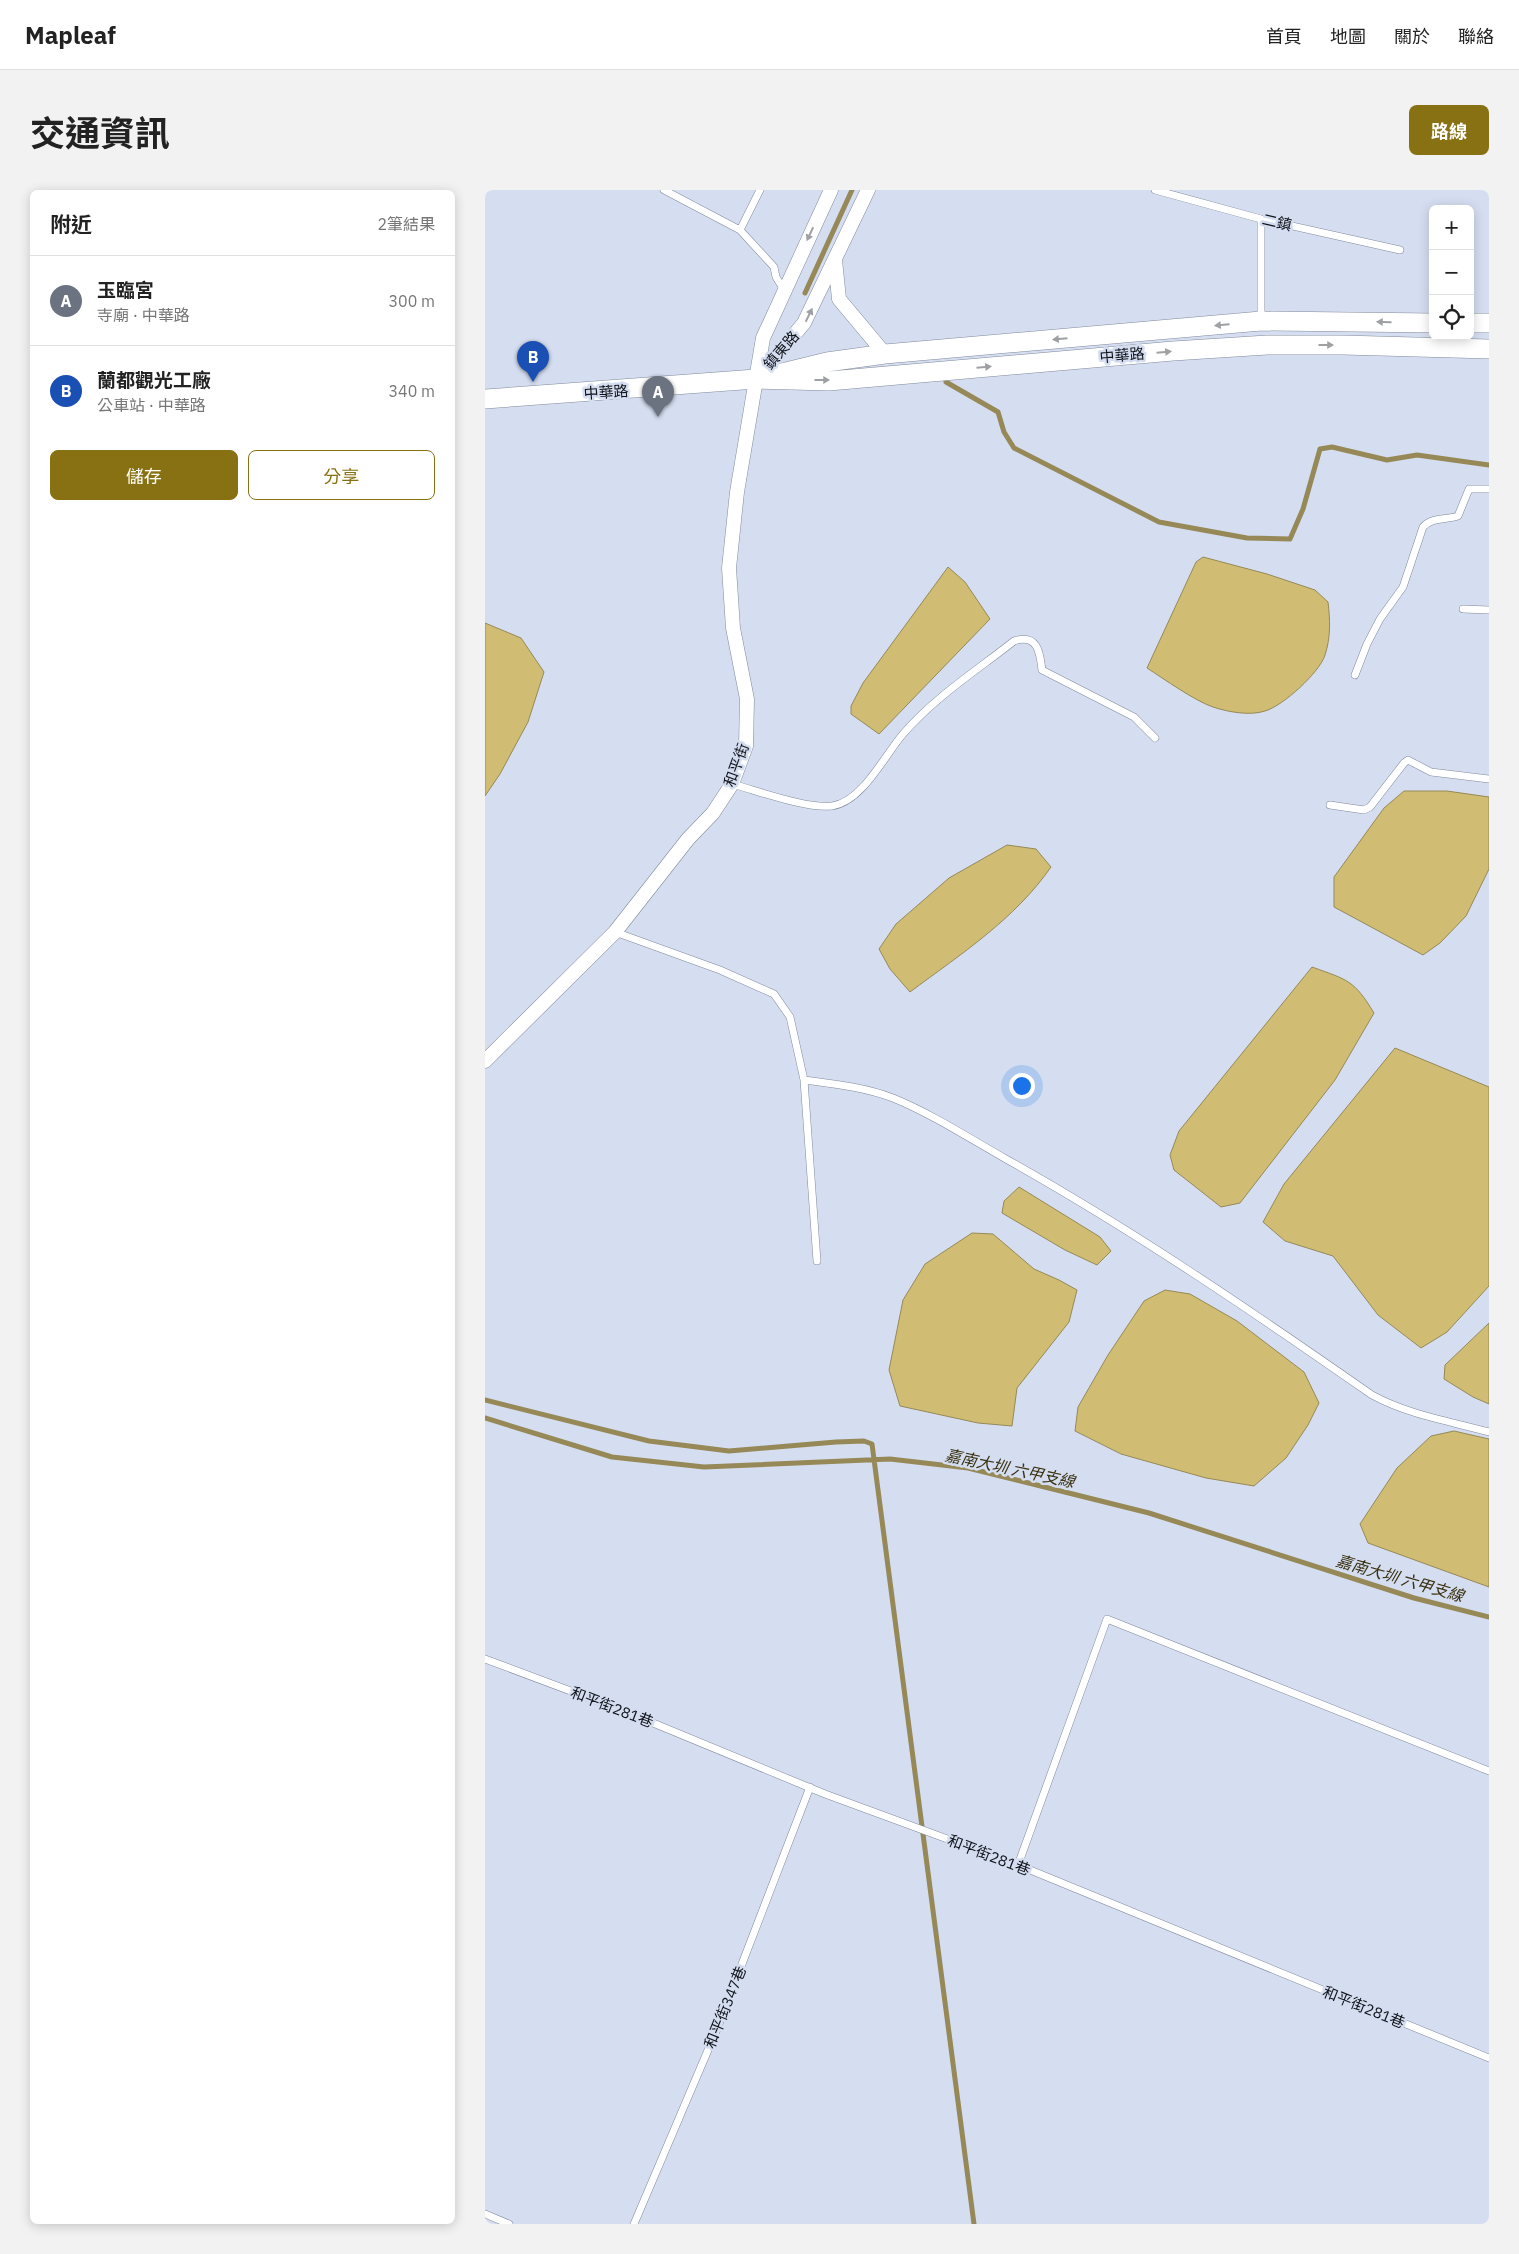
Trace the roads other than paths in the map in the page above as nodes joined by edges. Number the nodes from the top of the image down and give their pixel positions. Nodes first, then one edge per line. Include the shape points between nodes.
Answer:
1 (664, 190) edge
2 (759, 190) edge
3 (831, 190) edge
4 (867, 190) edge
5 (1155, 190) edge
6 (1261, 219) junction
7 (740, 230) junction
8 (1400, 250) dead end
9 (835, 260) junction
10 (784, 290) junction
11 (1261, 321) junction
12 (1429, 323) edge
13 (1474, 323) edge
14 (1489, 324) edge
15 (1489, 349) edge
16 (885, 354) junction
17 (756, 379) junction
18 (485, 399) edge
19 (1489, 489) edge
20 (1463, 609) dead end
21 (1489, 610) edge
22 (1355, 675) dead end
23 (1155, 738) dead end
24 (1489, 779) edge
25 (732, 784) junction
26 (1330, 805) dead end
27 (615, 932) junction
28 (485, 1060) edge
29 (804, 1080) junction
30 (817, 1261) dead end
31 (1489, 1432) edge
32 (485, 1659) edge
33 (1489, 1771) edge
34 (810, 1787) junction
35 (1018, 1865) junction
36 (1489, 2058) edge
37 (485, 2214) edge
38 (509, 2224) edge
39 (634, 2224) edge

1 - 7 lane
2 - 7 lane
3 -> 10 street, 鎮東路
4 - 9 street, 鎮東路
5 - 6 lane, 二鎮
6 - 8 lane, 二鎮
6 - 11 lane
7 - 10 lane via 774,268
9 - 16 street via 839,299
17 -> 9 street, 鎮東路 via 805,323
10 - 17 street, 鎮東路 via 763,338
12 -> 11 street, 中華路
11 -> 16 street, 中華路
13 - 14 street
17 -> 15 street, 中華路 via 829,381 1267,345
16 - 17 street, 中華路 via 827,362
17 - 18 street, 中華路
17 - 25 street, 和平街 via 737,492 729,568 733,628 747,699 746,746
19 - 22 lane via 1469,489 1457,516 1427,522 1403,587 1380,619
20 - 21 lane
23 - 25 lane via 1134,717 1042,670 1039,650 1034,643 1021,639 953,686 904,733 870,778 845,802 834,806 811,805
24 - 26 lane via 1431,772 1409,760 1365,810
25 - 27 street, 和平街 via 713,813
27 - 28 street, 和平街
27 - 29 lane via 720,970 774,994 791,1018
29 - 30 lane
29 - 31 lane via 863,1089 893,1098 926,1114 1063,1190 1372,1395 1392,1406
32 - 34 lane, 和平街281巷 via 625,1711
33 - 35 lane via 1107,1619
34 - 35 lane, 和平街281巷
34 - 39 lane, 和平街347巷 via 717,2029
35 - 36 lane, 和平街281巷
37 - 38 lane

